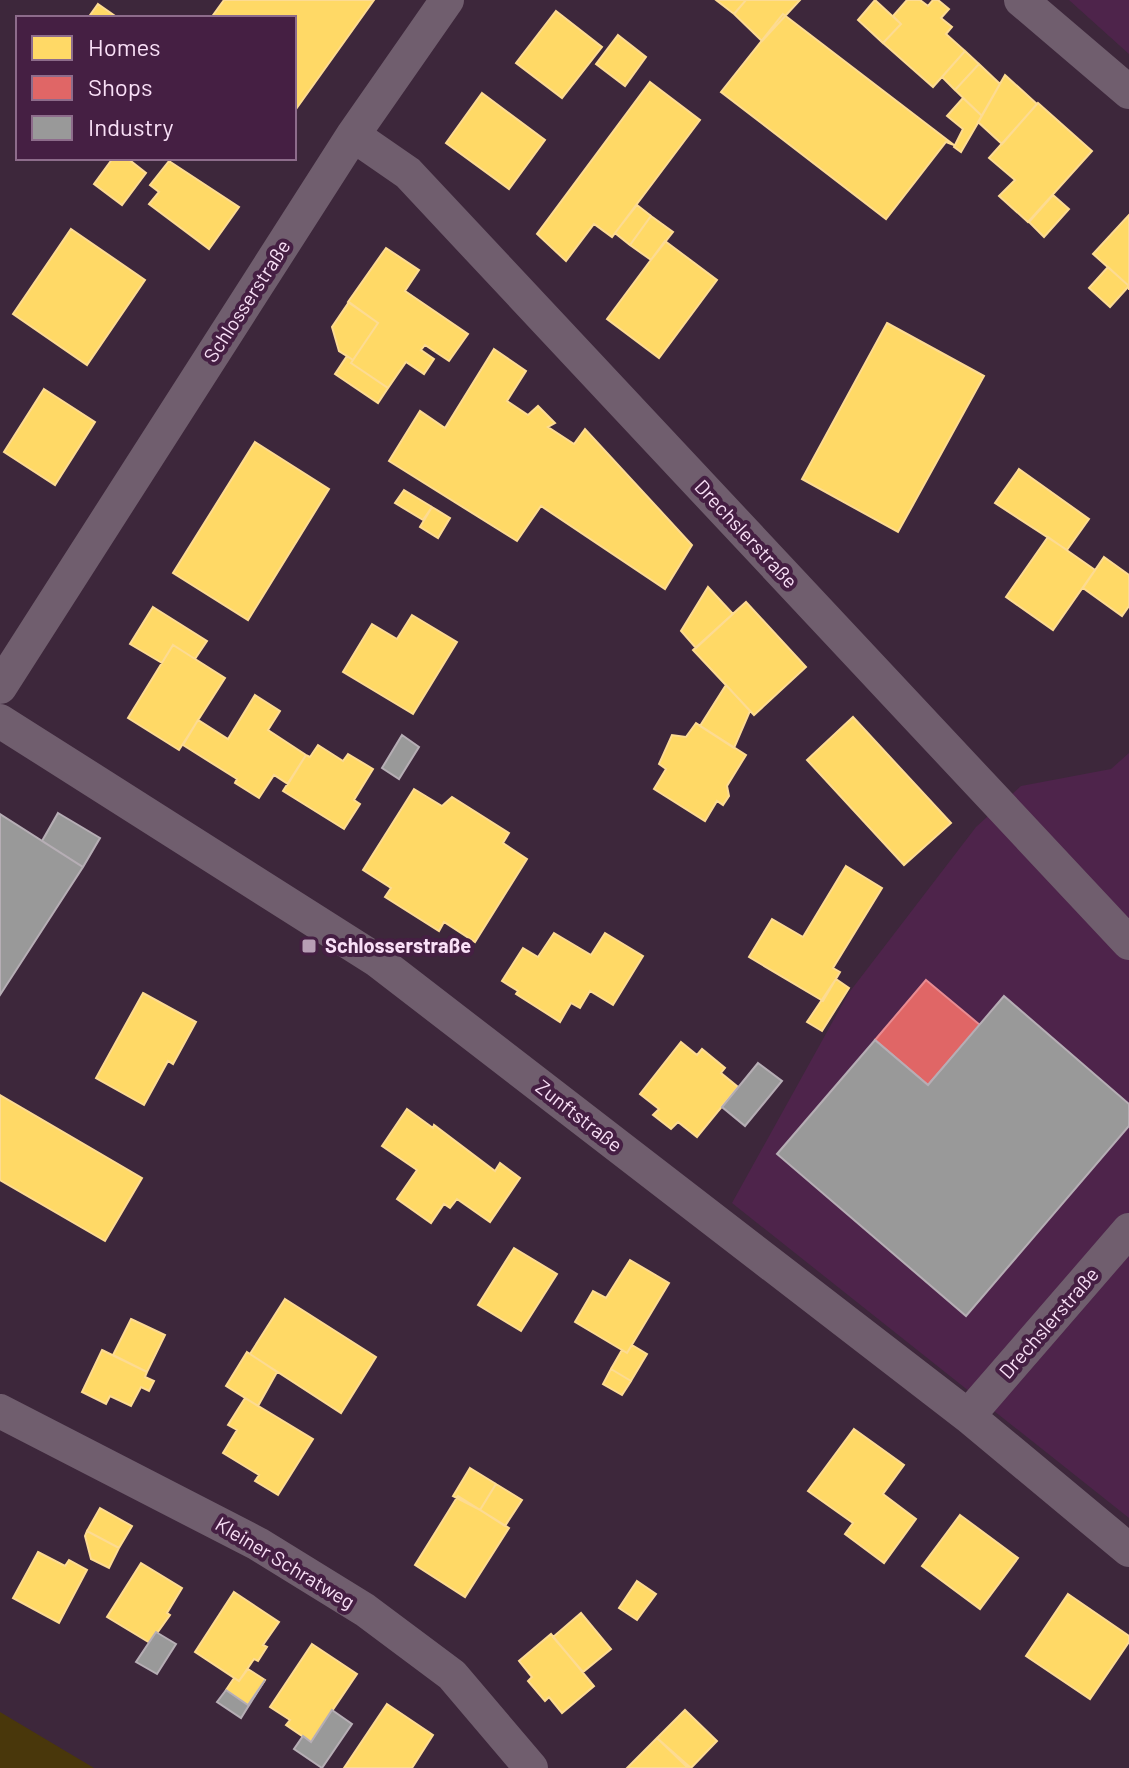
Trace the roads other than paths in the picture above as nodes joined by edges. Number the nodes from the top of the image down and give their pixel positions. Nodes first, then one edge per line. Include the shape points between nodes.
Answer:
1 (447, 0) edge
2 (1021, 0) edge
3 (1129, 92) edge
4 (353, 135) junction
5 (0, 687) edge
6 (0, 721) edge
7 (1129, 943) edge
8 (1129, 1230) edge
9 (0, 1411) edge
10 (968, 1416) junction
11 (1129, 1550) edge
12 (531, 1768) edge

1 - 4 street, Schlosserstraße
2 - 3 street
4 - 5 street, Schlosserstraße
4 - 7 street, Drechslerstraße via 408,173
6 - 10 street, Zunftstraße via 378,961
8 - 10 street, Drechslerstraße
9 - 12 street, Kleiner Schratweg via 258,1544 365,1610 452,1675
10 - 11 street, Zunftstraße

